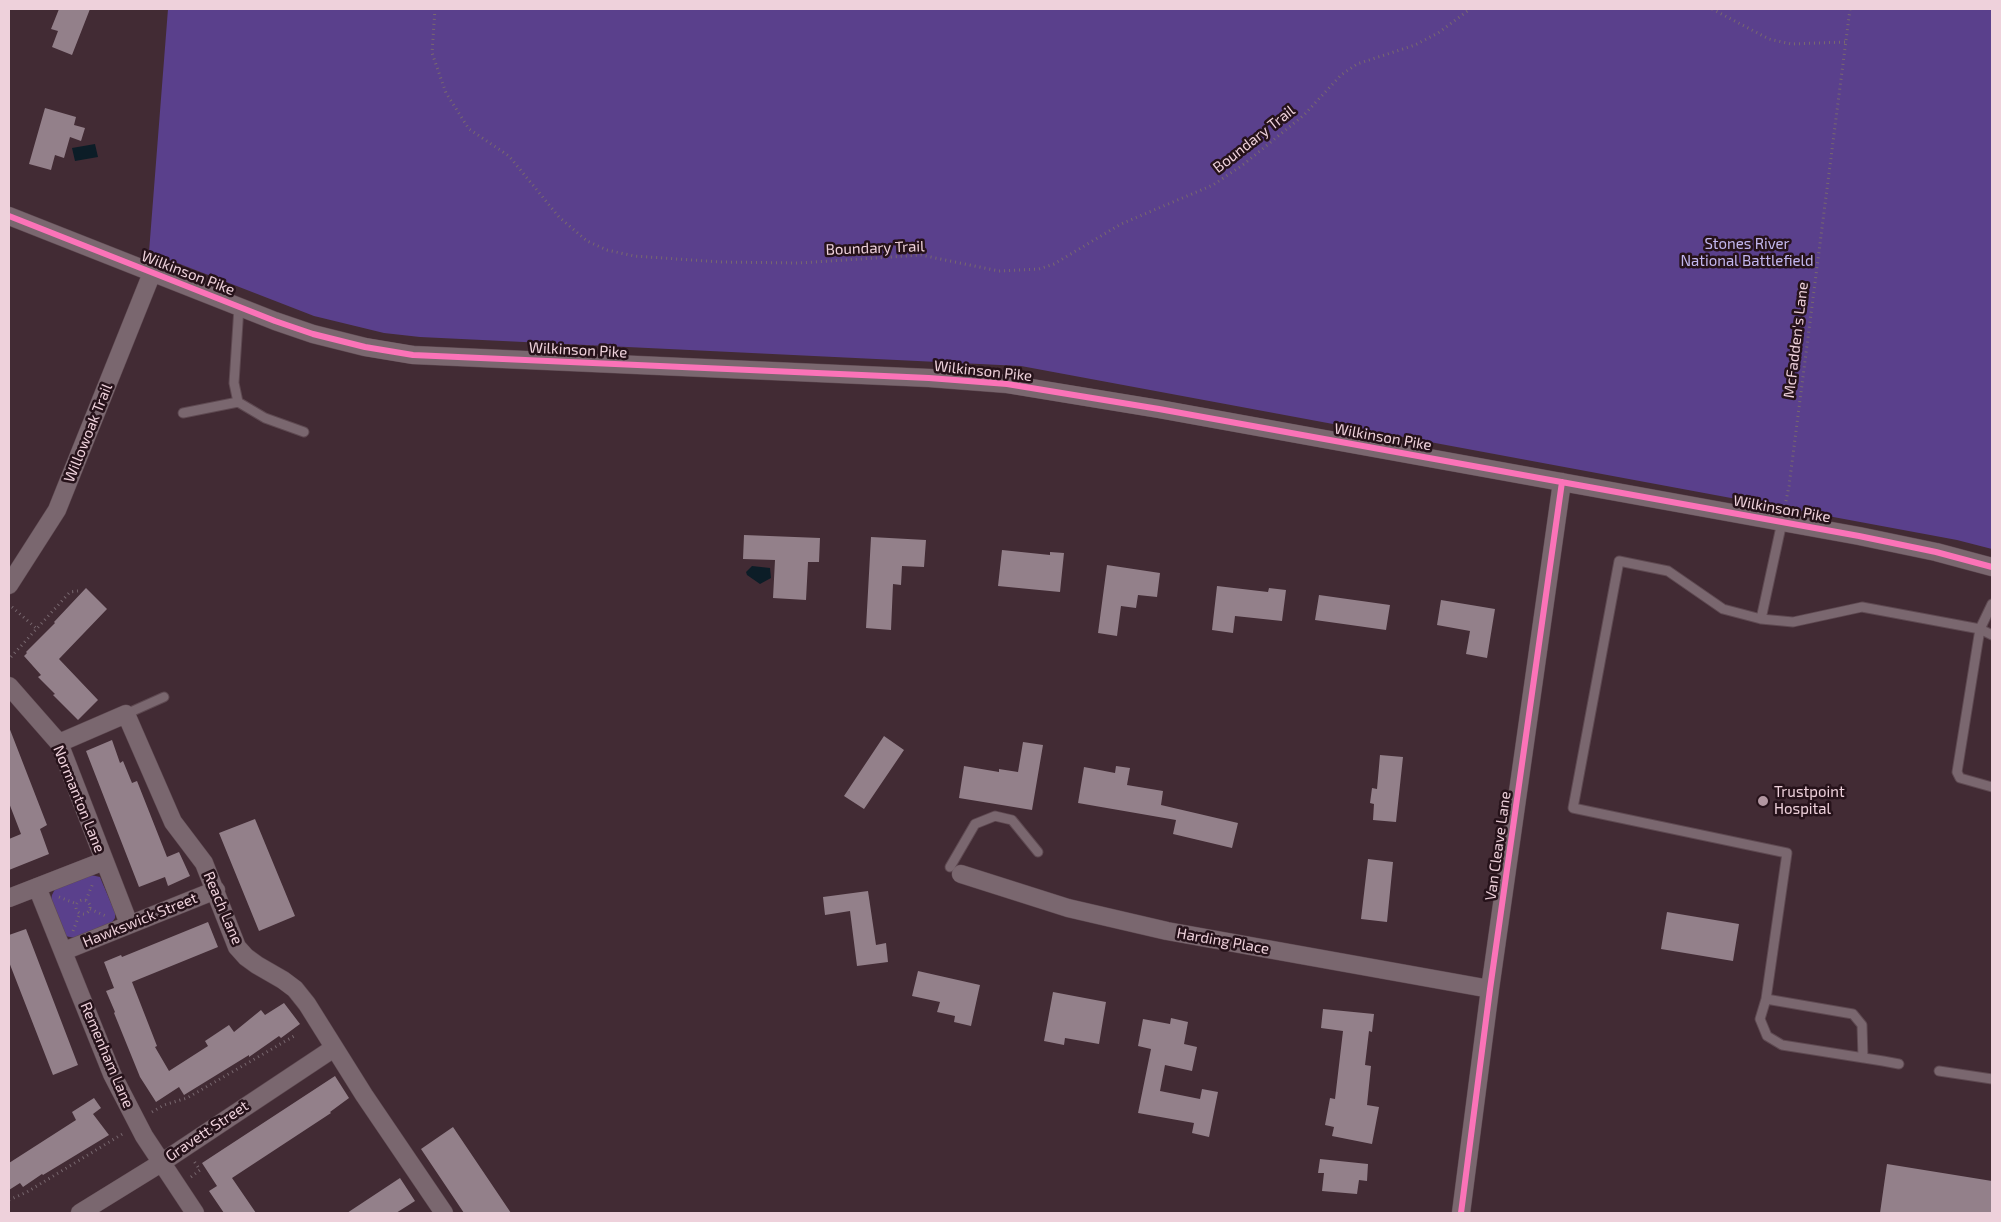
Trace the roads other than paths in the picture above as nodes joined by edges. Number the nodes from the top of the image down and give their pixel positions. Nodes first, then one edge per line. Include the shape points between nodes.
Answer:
1 (9, 216) edge
2 (152, 273) junction
3 (239, 307) junction
4 (238, 402) junction
5 (183, 413) dead end
6 (304, 432) dead end
7 (1562, 482) junction
8 (1782, 522) junction
9 (1992, 567) edge
10 (9, 585) edge
11 (1992, 604) edge
12 (1761, 619) junction
13 (1980, 629) junction
14 (1992, 635) edge
15 (9, 686) edge
16 (164, 697) dead end
17 (126, 714) junction
18 (59, 743) junction
19 (1992, 787) edge
20 (1038, 852) dead end
21 (104, 861) junction
22 (955, 870) joint
23 (37, 887) junction
24 (216, 890) junction
25 (9, 898) edge
26 (129, 924) junction
27 (64, 952) junction
28 (1490, 989) junction
29 (1766, 999) junction
30 (334, 1048) junction
31 (1862, 1058) junction
32 (1898, 1064) dead end
33 (1939, 1072) dead end
34 (1992, 1079) edge
35 (161, 1163) junction
36 (441, 1212) edge
37 (80, 1213) edge
38 (195, 1213) edge
39 (1461, 1213) edge

1 - 2 street, Wilkinson Pike
2 - 3 street, Wilkinson Pike
2 - 10 street, Willowoak Trail via 57,510
3 - 4 lane via 234,383
3 - 7 street, Wilkinson Pike via 313,334 388,352 994,382
4 - 5 lane
4 - 6 lane via 264,418
7 - 8 street, Wilkinson Pike
7 - 28 street, Van Cleave Lane
8 - 9 street, Wilkinson Pike via 1936,552
8 - 12 lane
11 - 13 lane
12 - 13 lane via 1793,622 1862,607
12 - 29 lane via 1723,609 1668,571 1619,561 1573,808 1786,853
13 - 14 lane
13 - 19 lane via 1957,772 1960,778
15 - 18 street, Normanton Lane
16 - 17 lane
17 - 18 street
17 - 24 street, Reach Lane via 173,822 204,863
18 - 21 street, Normanton Lane
20 - 22 lane via 1012,820 995,816 975,824
21 - 23 street
21 - 26 street, Normanton Lane
22 - 28 street, Harding Place via 1068,908 1167,931
23 - 25 street
23 - 27 street, Remenham Lane
24 - 26 street, Hawkswick Street
24 - 30 street, Reach Lane via 237,947 246,957 295,989
26 - 27 street, Hawkswick Street
27 - 35 street, Remenham Lane via 112,1074
28 - 39 street, Van Cleave Lane
29 - 31 lane via 1853,1014 1862,1025
29 - 31 lane via 1760,1019 1768,1036 1782,1045
30 - 35 street, Gravett Street
30 - 36 street, Reach Lane
31 - 32 lane
33 - 34 lane
35 - 37 street, Gravett Street
35 - 38 street, Remenham Lane

